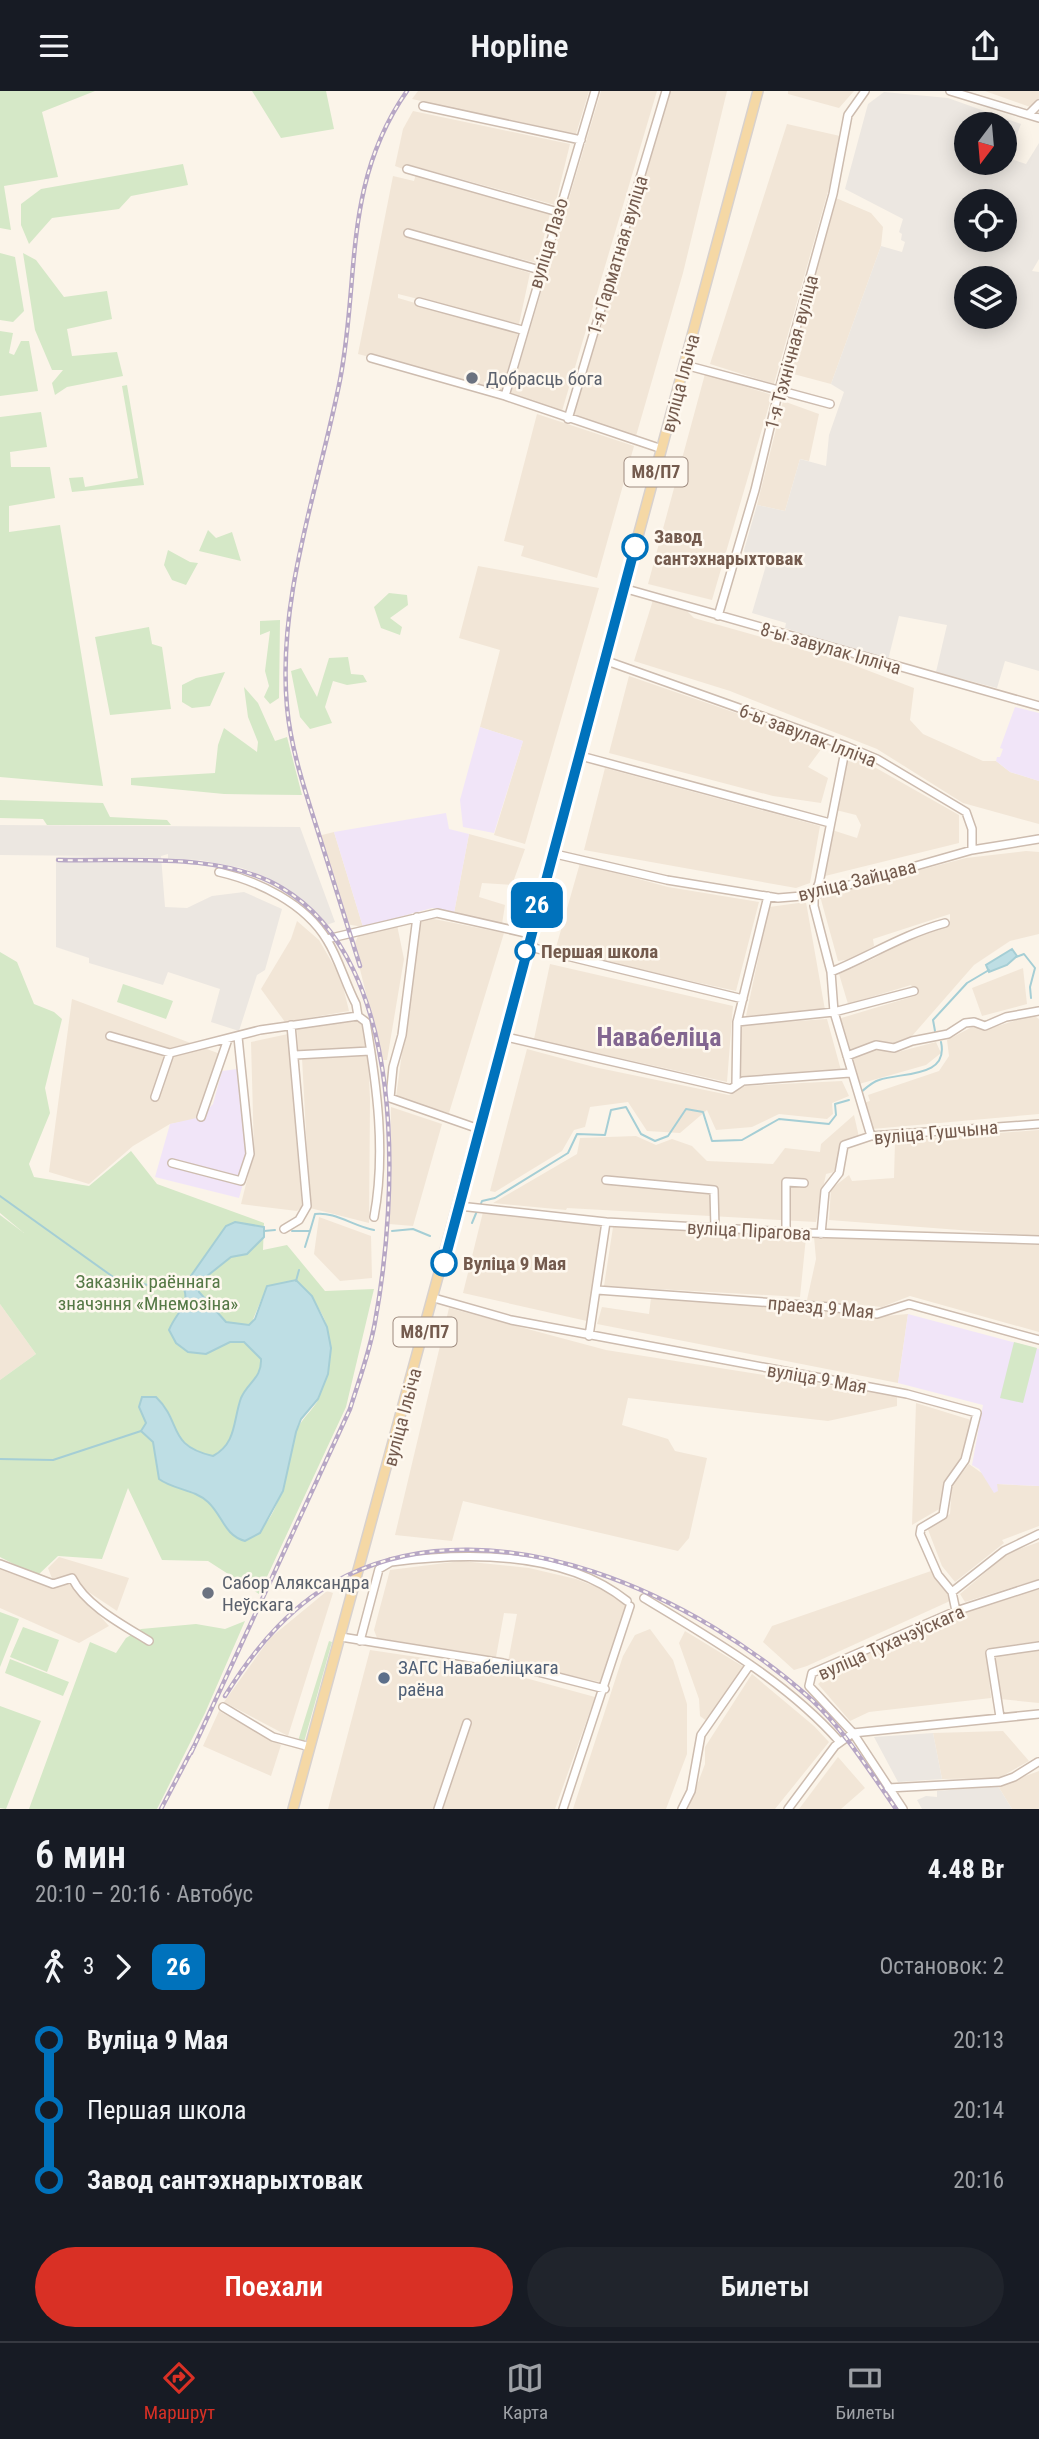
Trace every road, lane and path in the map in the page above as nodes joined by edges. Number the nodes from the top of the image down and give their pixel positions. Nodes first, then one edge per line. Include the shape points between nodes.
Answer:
1 (595, 91) edge
2 (666, 91) edge
3 (758, 91) edge
4 (866, 91) edge
5 (956, 91) edge
6 (1039, 104) edge
7 (423, 106) dead end
8 (1029, 114) junction
9 (1039, 118) edge
10 (580, 139) junction
11 (407, 169) dead end
12 (558, 212) junction
13 (408, 233) dead end
14 (540, 270) junction
15 (419, 302) dead end
16 (522, 330) junction
17 (371, 358) dead end
18 (685, 365) junction
19 (779, 390) junction
20 (505, 396) junction
21 (830, 404) dead end
22 (568, 419) junction
23 (662, 449) junction
24 (623, 588) junction
25 (718, 616) junction
26 (604, 660) junction
27 (1039, 706) edge
28 (846, 746) junction
29 (577, 755) junction
30 (830, 824) junction
31 (1039, 839) edge
32 (972, 850) junction
33 (551, 853) junction
34 (219, 872) dead end
35 (814, 895) junction
36 (768, 896) junction
37 (416, 916) junction
38 (945, 923) dead end
39 (530, 934) junction
40 (327, 939) junction
41 (831, 972) junction
42 (914, 991) dead end
43 (743, 999) junction
44 (1039, 1011) edge
45 (834, 1012) junction
46 (358, 1016) junction
47 (737, 1022) junction
48 (291, 1025) junction
49 (110, 1036) dead end
50 (502, 1036) junction
51 (237, 1037) junction
52 (228, 1039) junction
53 (370, 1051) junction
54 (170, 1053) junction
55 (295, 1055) junction
56 (847, 1056) junction
57 (850, 1073) junction
58 (736, 1084) junction
59 (155, 1097) dead end
60 (201, 1117) dead end
61 (1039, 1124) edge
62 (479, 1129) junction
63 (871, 1136) junction
64 (172, 1163) dead end
65 (606, 1179) dead end
66 (804, 1183) dead end
67 (459, 1206) junction
68 (374, 1217) dead end
69 (606, 1222) junction
70 (715, 1228) junction
71 (285, 1229) dead end
72 (786, 1232) junction
73 (821, 1234) junction
74 (1039, 1240) edge
75 (597, 1290) junction
76 (434, 1298) junction
77 (590, 1336) junction
78 (1039, 1340) edge
79 (1039, 1534) edge
80 (0, 1564) edge
81 (1039, 1584) edge
82 (952, 1591) junction
83 (645, 1598) dead end
84 (956, 1611) junction
85 (341, 1637) junction
86 (149, 1641) dead end
87 (360, 1641) junction
88 (1039, 1646) edge
89 (749, 1666) junction
90 (605, 1689) junction
91 (223, 1707) dead end
92 (1039, 1714) edge
93 (1000, 1717) junction
94 (467, 1723) dead end
95 (853, 1733) junction
96 (839, 1741) junction
97 (310, 1747) junction
98 (1038, 1762) edge
99 (888, 1788) junction
100 (293, 1809) edge
101 (438, 1809) edge
102 (563, 1809) edge
103 (682, 1809) edge
104 (788, 1809) edge
105 (903, 1809) edge

1 - 10 street, вуліца Лазо
2 - 22 street, 1-я Гарматная вуліца
3 - 18 main road, вуліца Ільіча / М8/П7
4 - 19 street, 1-я Тэхнічная вуліца via 850,107 833,194
5 - 8 street
6 - 8 street
7 - 10 street
8 - 9 street
10 - 12 street, вуліца Лазо
11 - 12 street
12 - 14 street, вуліца Лазо
13 - 14 street
14 - 16 street, вуліца Лазо
15 - 16 street
16 - 20 street, вуліца Лазо
17 - 20 street
18 - 19 street
18 - 23 main road, вуліца Ільіча / М8/П7
19 - 21 street
19 - 25 street, 1-я Тэхнічная вуліца
20 - 22 street
22 - 23 street
23 - 24 main road, вуліца Ільіча / М8/П7
24 - 25 street, 8-ы завулак Ілліча
24 - 26 main road, вуліца Ільіча / М8/П7
25 - 27 street, 8-ы завулак Ілліча
26 - 28 street, 6-ы завулак Ілліча
26 - 29 main road, вуліца Ільіча / М8/П7
28 - 30 street
28 - 32 street, 6-ы завулак Ілліча via 877,759 966,812
29 - 30 street
29 - 33 main road, вуліца Ільіча / М8/П7
30 - 35 street
31 - 32 street, вуліца Зайцава
32 - 35 street, вуліца Зайцава
33 - 36 street, вуліца Зайцава via 667,880
33 - 39 main road, вуліца Ільіча / М8/П7
34 - 40 street via 241,877 282,898
35 - 36 street, вуліца Зайцава
35 - 41 street
36 - 43 street
37 - 39 street via 437,913
37 - 40 street
37 - 62 street via 390,1098
38 - 41 street via 901,937 883,950
39 - 43 street via 534,948
39 - 50 main road, вуліца Ільіча / М8/П7
40 - 46 street
41 - 45 street
42 - 45 street
43 - 47 street
44 - 56 street via 985,1026 965,1023 948,1034 894,1048 876,1045
45 - 47 street
45 - 56 street
46 - 48 street
46 - 53 street via 366,1022
47 - 58 street
48 - 51 street
48 - 55 street
49 - 54 street
50 - 58 street via 731,1089
50 - 62 main road, вуліца Ільіча / М8/П7
51 - 52 street
51 - 64 street via 250,1154 241,1181
52 - 54 street
52 - 60 street
53 - 55 street
53 - 68 street via 377,1095 379,1167
54 - 59 street
55 - 71 street via 306,1206 299,1220
56 - 57 street
57 - 58 street
57 - 63 street
61 - 63 street, вуліца Гушчына
62 - 67 main road, вуліца Ільіча / М8/П7
63 - 73 street, вуліца Гушчына via 844,1145 839,1173 825,1191
65 - 70 street via 714,1190
66 - 72 street via 786,1182
67 - 69 street, вуліца Пірагова
67 - 76 main road, вуліца Ільіча / М8/П7
69 - 70 street, вуліца Пірагова
69 - 75 street
70 - 72 street, вуліца Пірагова
72 - 73 street, вуліца Пірагова
73 - 74 street, вуліца Пірагова
75 - 77 street
75 - 78 street, праезд 9 Мая via 877,1314 909,1304
76 - 77 street, вуліца 9 Мая
76 - 85 main road, вуліца Ільіча / М8/П7
77 - 82 street, вуліца 9 Мая via 907,1394 977,1413 965,1460 948,1484 946,1510 921,1528 920,1534 938,1575
79 - 82 street via 1004,1551
80 - 86 street via 53,1584 72,1578 78,1589 116,1621
81 - 84 street, вуліца Тухачэўскага
82 - 84 street, вуліца 9 Мая
83 - 89 street
84 - 95 street, вуліца Тухачэўскага via 812,1673 809,1686
85 - 87 street
85 - 97 main road, вуліца Ільіча / М8/П7
87 - 90 street via 503,1663
87 - 90 street via 379,1569 391,1562 473,1556 525,1561 610,1587 629,1604
88 - 93 street via 990,1653
89 - 96 street via 821,1721
89 - 103 street via 701,1735 691,1791
90 - 102 street
91 - 97 street via 273,1737
92 - 93 street
93 - 95 street
94 - 101 street
95 - 96 street
95 - 99 street
96 - 104 street
97 - 100 main road, вуліца Ільіча / М8/П7
98 - 99 street via 1000,1782
99 - 105 street

